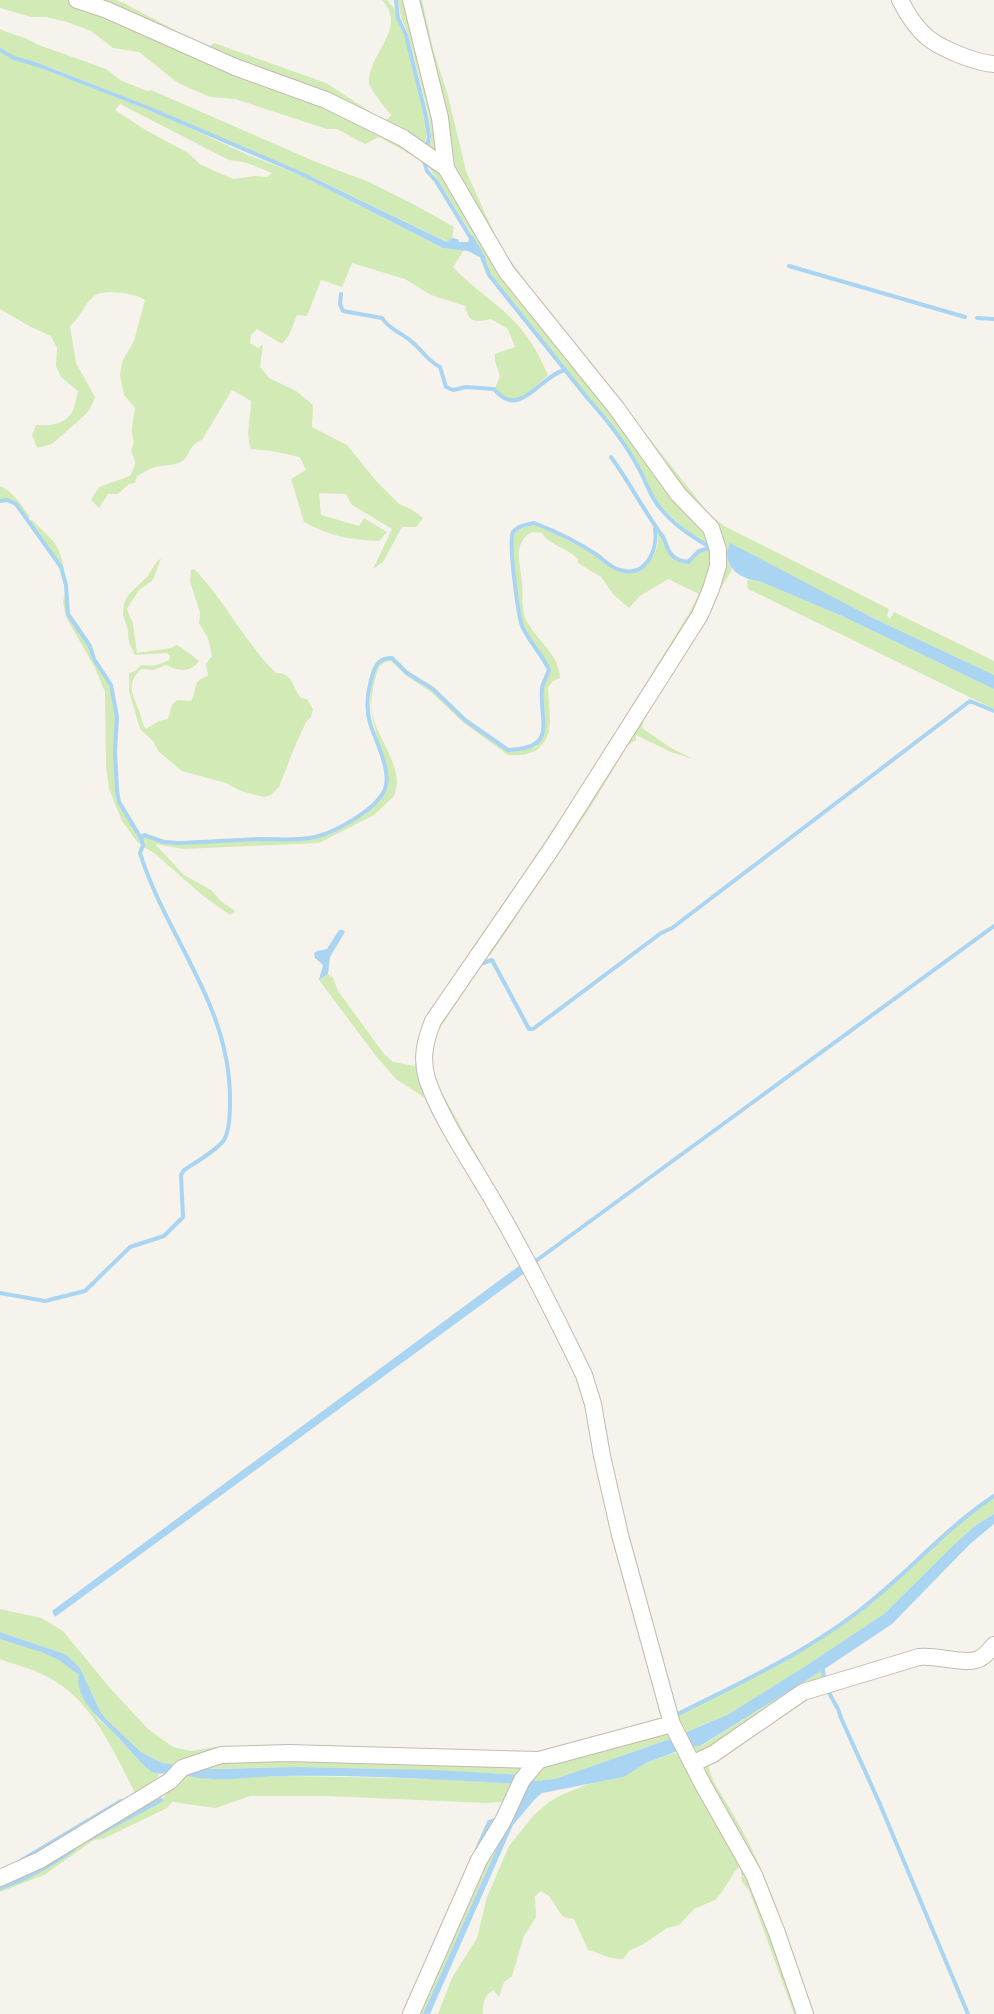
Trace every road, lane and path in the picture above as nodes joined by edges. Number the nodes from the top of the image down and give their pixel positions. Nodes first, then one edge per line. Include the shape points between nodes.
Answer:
1 (77, 0) edge
2 (411, 0) edge
3 (900, 0) edge
4 (994, 64) edge
5 (446, 168) junction
6 (994, 1645) edge
7 (673, 1726) junction
8 (539, 1760) junction
9 (692, 1764) junction
10 (0, 1878) edge
11 (411, 2014) edge
12 (805, 2014) edge

1 - 5 street via 235,68 326,100 403,138
2 - 5 street via 440,118
3 - 4 street via 908,16 929,38 973,60
5 - 7 street via 506,271 617,409 678,494 711,528 718,550 718,566 700,615 554,845 433,1021 423,1057 441,1111 497,1207 584,1375 620,1535
6 - 9 street via 975,1661 919,1657 803,1692 713,1754
7 - 8 street
7 - 9 street
8 - 10 street via 288,1753 221,1755 182,1768 170,1781 40,1860
8 - 11 street via 522,1780 479,1860
9 - 12 street via 754,1875

